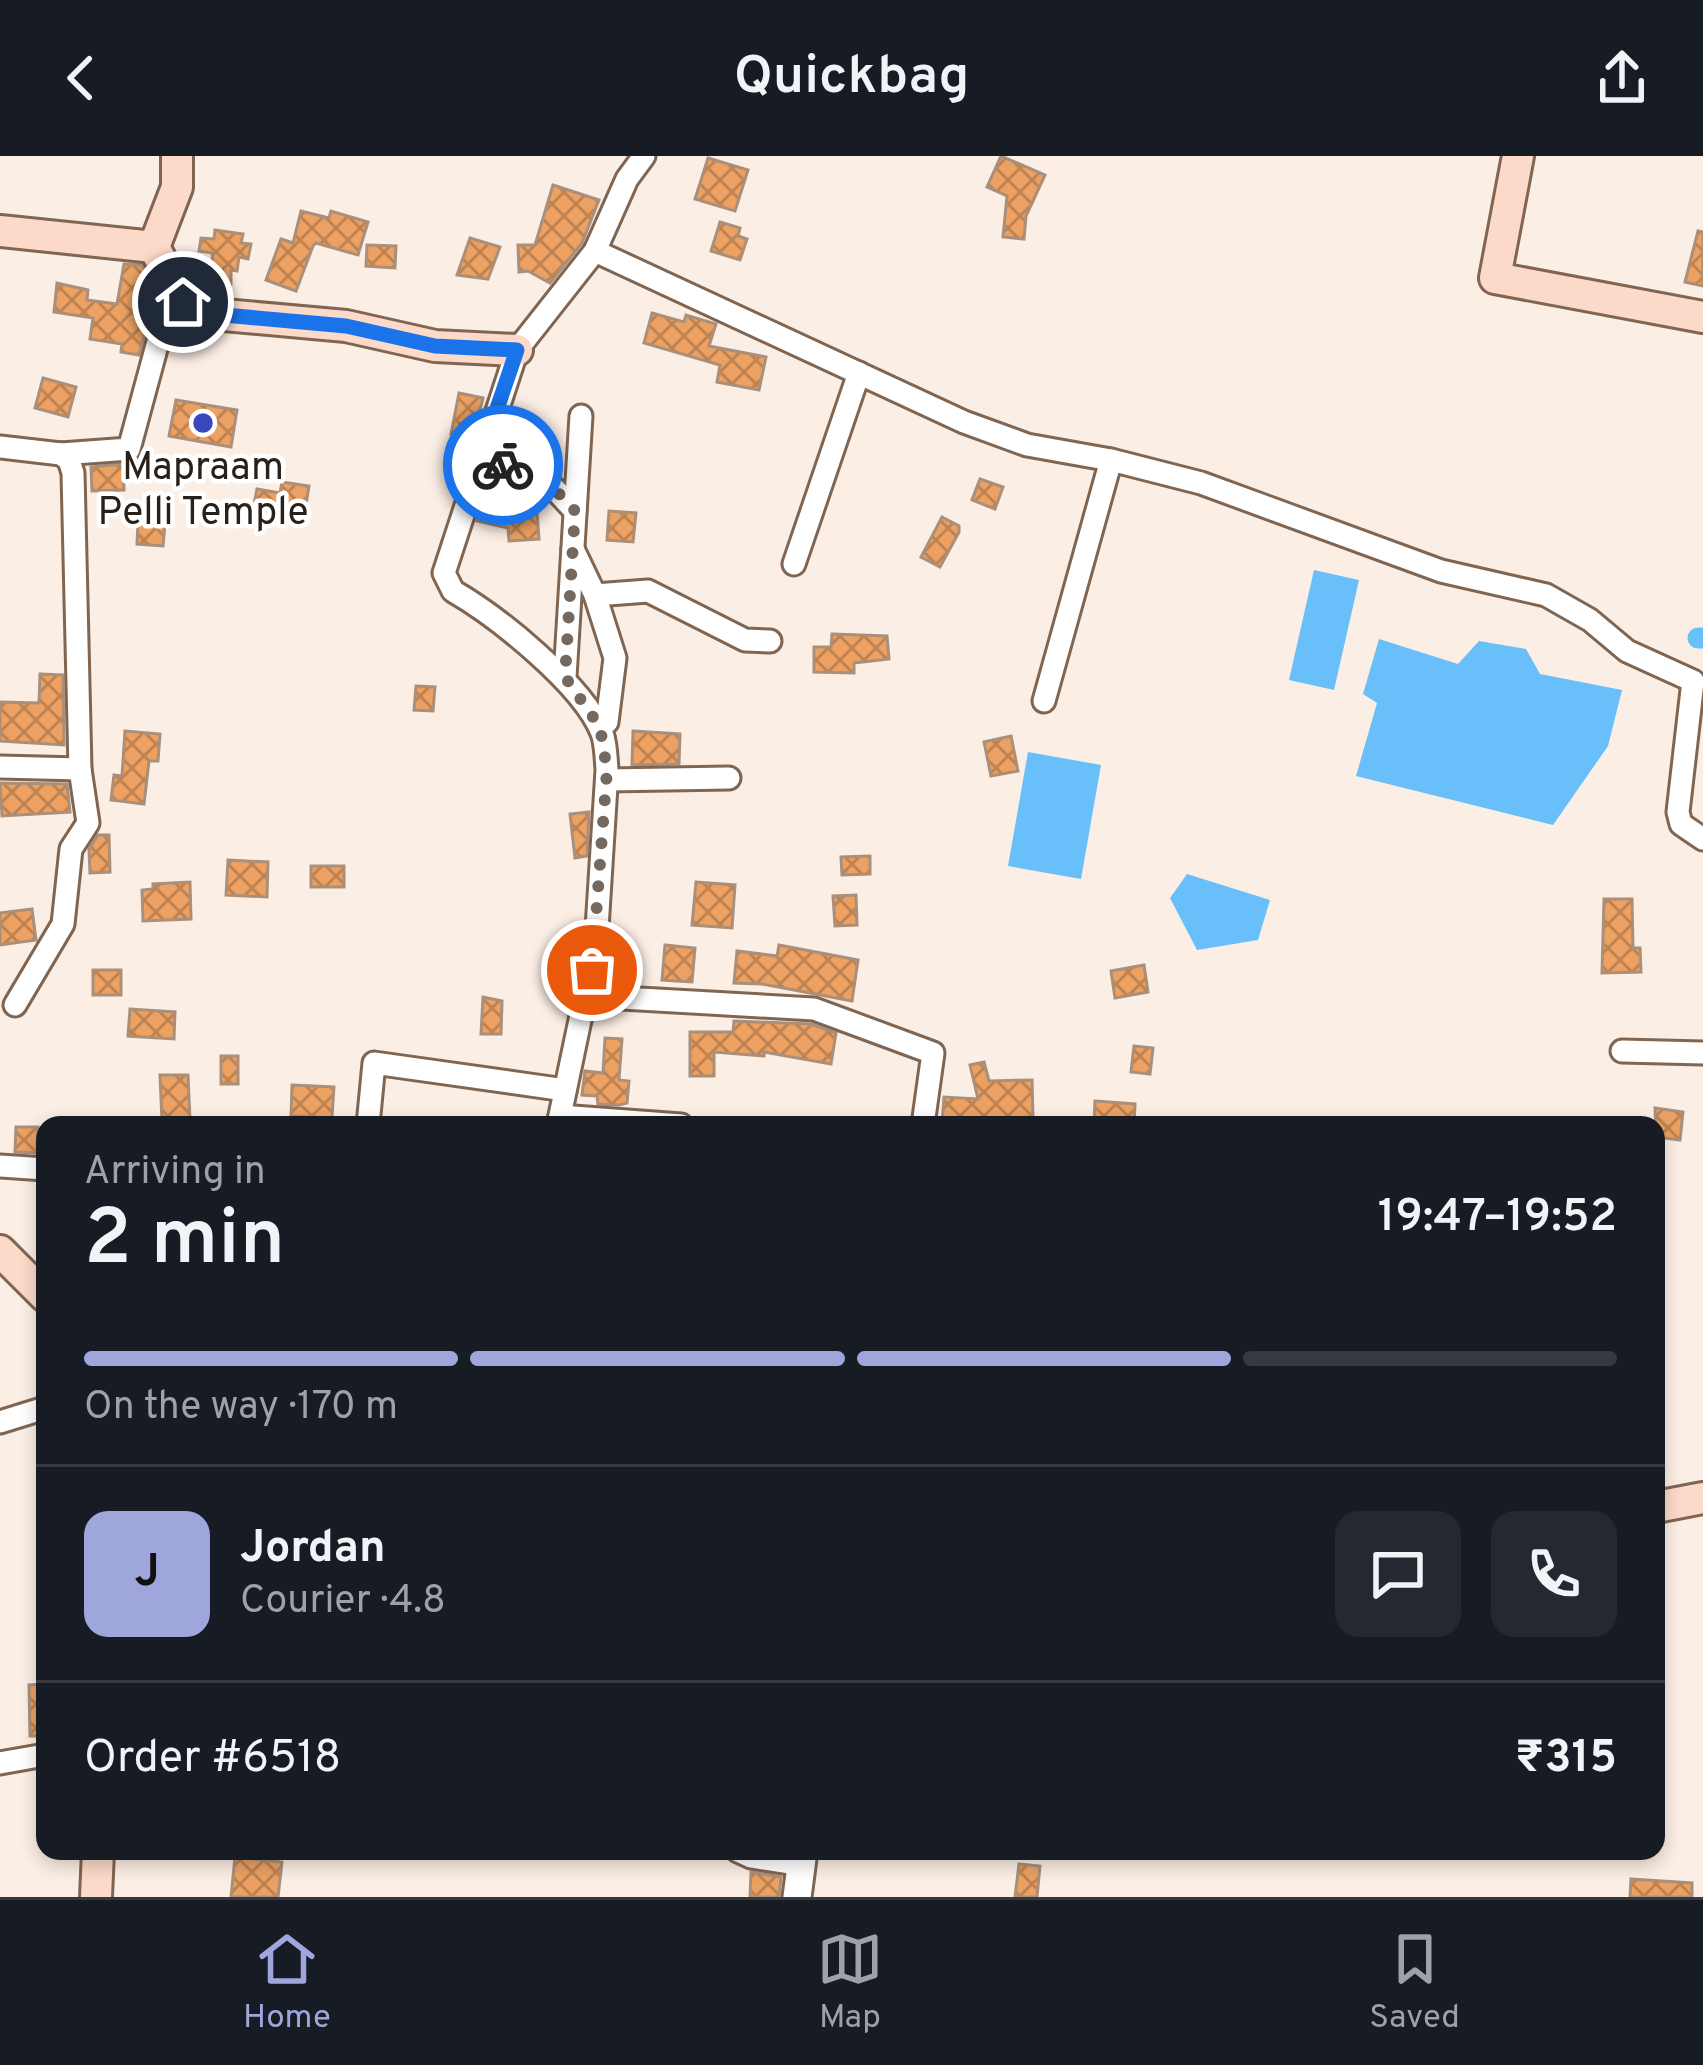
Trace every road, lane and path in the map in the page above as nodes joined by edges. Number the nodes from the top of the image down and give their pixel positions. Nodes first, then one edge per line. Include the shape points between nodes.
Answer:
1 (177, 156) edge
2 (644, 156) edge
3 (1518, 156) edge
4 (0, 231) edge
5 (154, 247) junction
6 (595, 251) junction
7 (173, 286) junction
8 (1703, 317) edge
9 (517, 350) junction
10 (859, 373) junction
11 (581, 416) dead end
12 (0, 447) edge
13 (61, 454) junction
14 (481, 456) junction
15 (1112, 460) junction
16 (575, 511) junction
17 (573, 549) junction
18 (794, 564) dead end
19 (595, 595) junction
20 (770, 641) dead end
21 (565, 677) junction
22 (1044, 701) dead end
23 (600, 727) junction
24 (0, 767) edge
25 (80, 769) junction
26 (729, 778) dead end
27 (607, 780) junction
28 (1703, 839) edge
29 (587, 995) junction
30 (15, 1005) dead end
31 (1622, 1052) dead end
32 (1703, 1053) edge
33 (565, 1090) junction
34 (369, 1116) edge
35 (560, 1116) edge
36 (924, 1116) edge
37 (0, 1166) edge
38 (36, 1168) edge
39 (0, 1251) edge
40 (36, 1287) edge
41 (36, 1411) edge
42 (0, 1422) edge
43 (1703, 1498) edge
44 (1665, 1505) edge
45 (36, 1757) edge
46 (0, 1763) edge
47 (98, 1860) edge
48 (802, 1860) edge
49 (96, 1897) edge
50 (796, 1897) edge

1 - 5 main road via 176,188
2 - 6 street
3 - 8 main road via 1495,278
4 - 5 main road
5 - 7 main road
6 - 9 street
6 - 10 street
7 - 9 main road via 202,313
7 - 13 street via 129,449
9 - 14 street
10 - 15 street via 1027,445
10 - 18 street
11 - 16 street
12 - 13 street
13 - 25 street via 73,473
14 - 16 street via 549,483
14 - 21 street via 446,562 447,584
15 - 22 street
15 - 28 street via 1201,483 1442,571 1546,595 1627,651 1685,675 1694,695 1678,812
16 - 17 street
17 - 19 street
17 - 21 street
19 - 20 street via 648,591 745,640
19 - 23 street via 615,658
21 - 23 street
23 - 27 street
24 - 25 street
25 - 30 street via 88,823 71,849 64,924
26 - 27 street
27 - 29 street
29 - 33 street
29 - 36 street via 814,1009 933,1053
31 - 32 street
33 - 34 street via 374,1063
33 - 35 street
37 - 38 street
39 - 40 main road
41 - 42 street
43 - 44 main road
45 - 46 street
47 - 49 main road
48 - 50 street

